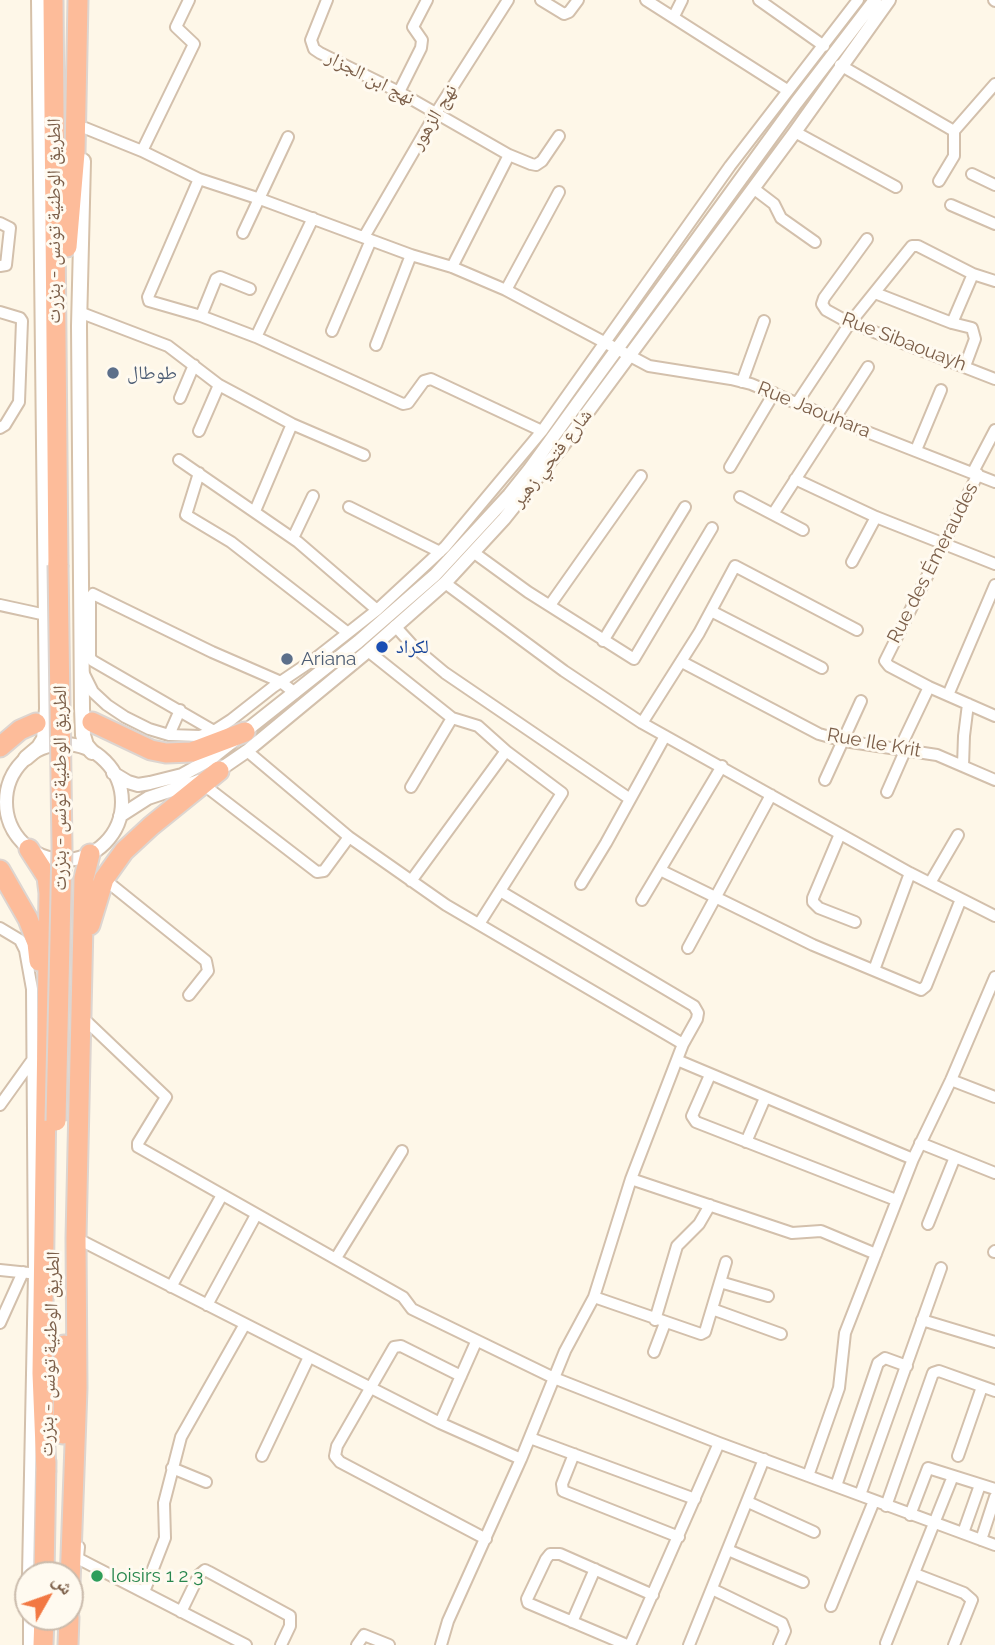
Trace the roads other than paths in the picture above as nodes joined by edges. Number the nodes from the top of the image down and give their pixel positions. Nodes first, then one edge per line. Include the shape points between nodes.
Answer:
1 (39, 0) edge
2 (53, 0) edge
3 (65, 0) edge
4 (80, 0) edge
5 (190, 0) edge
6 (327, 0) edge
7 (426, 0) edge
8 (508, 0) edge
9 (541, 0) edge
10 (578, 0) edge
11 (646, 0) edge
12 (682, 0) edge
13 (759, 0) edge
14 (858, 0) edge
15 (875, 0) edge
16 (889, 0) edge
17 (674, 16) junction
18 (824, 46) junction
19 (840, 65) junction
20 (995, 84) edge
21 (788, 90) junction
22 (399, 92) junction
23 (436, 113) junction
24 (85, 128) junction
25 (954, 131) junction
26 (795, 132) junction
27 (559, 136) dead end
28 (288, 137) dead end
29 (142, 151) junction
30 (509, 155) junction
31 (972, 174) dead end
32 (199, 179) junction
33 (939, 181) dead end
34 (995, 185) edge
35 (896, 187) dead end
36 (753, 188) junction
37 (559, 192) dead end
38 (260, 199) junction
39 (951, 205) dead end
40 (313, 218) junction
41 (0, 223) edge
42 (995, 224) edge
43 (243, 233) dead end
44 (368, 238) junction
45 (867, 239) dead end
46 (815, 242) dead end
47 (67, 247) junction
48 (411, 255) junction
49 (0, 266) edge
50 (452, 267) junction
51 (973, 274) junction
52 (995, 281) edge
53 (250, 289) dead end
54 (506, 290) junction
55 (875, 293) junction
56 (54, 300) junction
57 (0, 312) edge
58 (79, 312) junction
59 (201, 316) junction
60 (764, 321) dead end
61 (850, 323) junction
62 (952, 323) junction
63 (332, 331) dead end
64 (256, 337) junction
65 (376, 345) dead end
66 (616, 350) junction
67 (194, 365) junction
68 (965, 366) junction
69 (868, 367) dead end
70 (20, 378) junction
71 (43, 379) junction
72 (995, 379) edge
73 (742, 382) junction
74 (219, 385) junction
75 (942, 390) dead end
76 (774, 393) junction
77 (180, 398) dead end
78 (797, 403) junction
79 (834, 419) junction
80 (292, 424) junction
81 (0, 428) edge
82 (995, 430) edge
83 (199, 431) dead end
84 (542, 431) junction
85 (916, 450) junction
86 (364, 455) dead end
87 (180, 460) dead end
88 (730, 467) dead end
89 (200, 473) junction
90 (975, 473) junction
91 (641, 476) dead end
92 (795, 479) junction
93 (995, 482) edge
94 (313, 496) dead end
95 (740, 497) dead end
96 (349, 507) dead end
97 (685, 507) dead end
98 (255, 511) junction
99 (773, 514) junction
100 (876, 517) junction
101 (712, 528) dead end
102 (803, 530) dead end
103 (293, 538) junction
104 (944, 545) junction
105 (440, 552) junction
106 (474, 552) junction
107 (852, 562) dead end
108 (995, 564) edge
109 (64, 565) junction
110 (445, 583) junction
111 (995, 585) edge
112 (0, 605) edge
113 (550, 605) junction
114 (377, 610) junction
115 (711, 611) junction
116 (46, 615) junction
117 (395, 626) junction
118 (858, 630) dead end
119 (348, 633) junction
120 (603, 641) junction
121 (368, 651) junction
122 (682, 662) junction
123 (822, 668) dead end
124 (83, 671) junction
125 (281, 681) junction
126 (929, 687) junction
127 (295, 693) junction
128 (948, 695) junction
129 (860, 701) dead end
130 (968, 704) junction
131 (180, 710) junction
132 (992, 715) edge
133 (452, 718) junction
134 (92, 722) dead end
135 (36, 723) dead end
136 (642, 723) junction
137 (214, 731) junction
138 (169, 735) junction
139 (665, 736) junction
140 (844, 741) junction
141 (246, 742) junction
142 (0, 747) edge
143 (506, 751) junction
144 (902, 751) junction
145 (92, 752) junction
146 (21, 763) junction
147 (722, 766) junction
148 (963, 766) junction
149 (219, 771) junction
150 (113, 773) junction
151 (825, 780) dead end
152 (995, 780) edge
153 (204, 785) junction
154 (0, 787) edge
155 (411, 787) dead end
156 (887, 792) dead end
157 (771, 795) junction
158 (630, 799) junction
159 (120, 816) junction
160 (6, 825) edge
161 (840, 834) junction
162 (958, 835) dead end
163 (349, 837) junction
164 (30, 849) junction
165 (90, 854) junction
166 (0, 870) edge
167 (660, 870) junction
168 (910, 873) junction
169 (104, 878) junction
170 (411, 881) junction
171 (930, 883) junction
172 (581, 884) dead end
173 (499, 891) junction
174 (714, 897) junction
175 (961, 899) junction
176 (642, 900) dead end
177 (995, 916) edge
178 (855, 922) dead end
179 (479, 924) junction
180 (0, 928) edge
181 (688, 948) dead end
182 (874, 970) junction
183 (995, 979) edge
184 (189, 995) dead end
185 (83, 996) junction
186 (47, 1008) junction
187 (82, 1017) junction
188 (683, 1044) junction
189 (33, 1058) junction
190 (677, 1060) junction
191 (710, 1075) junction
192 (951, 1080) junction
193 (995, 1097) edge
194 (765, 1098) junction
195 (0, 1105) edge
196 (63, 1121) junction
197 (746, 1142) junction
198 (920, 1143) junction
199 (402, 1151) dead end
200 (954, 1157) junction
201 (913, 1159) junction
202 (995, 1173) edge
203 (631, 1179) junction
204 (222, 1195) junction
205 (896, 1200) junction
206 (710, 1205) junction
207 (256, 1215) junction
208 (928, 1224) dead end
209 (76, 1238) junction
210 (876, 1254) junction
211 (336, 1258) junction
212 (726, 1262) dead end
213 (941, 1268) dead end
214 (0, 1270) edge
215 (28, 1273) junction
216 (720, 1282) junction
217 (171, 1287) junction
218 (768, 1296) dead end
219 (594, 1297) junction
220 (207, 1305) junction
221 (712, 1309) junction
222 (922, 1320) junction
223 (660, 1321) junction
224 (0, 1323) edge
225 (245, 1324) junction
226 (781, 1334) dead end
227 (476, 1342) junction
228 (995, 1342) edge
229 (654, 1352) dead end
230 (309, 1357) junction
231 (907, 1366) junction
232 (461, 1376) junction
233 (554, 1378) junction
234 (370, 1387) junction
235 (982, 1387) junction
236 (995, 1391) edge
237 (440, 1423) junction
238 (530, 1438) junction
239 (719, 1443) junction
240 (574, 1454) junction
241 (262, 1456) dead end
242 (958, 1456) dead end
243 (521, 1459) junction
244 (764, 1460) junction
245 (172, 1468) junction
246 (46, 1472) junction
247 (808, 1476) junction
248 (953, 1476) junction
249 (74, 1482) junction
250 (206, 1482) dead end
251 (980, 1485) junction
252 (836, 1486) junction
253 (995, 1489) edge
254 (860, 1495) junction
255 (995, 1497) edge
256 (695, 1499) junction
257 (874, 1501) junction
258 (748, 1502) junction
259 (886, 1506) junction
260 (910, 1515) junction
261 (935, 1524) junction
262 (814, 1532) dead end
263 (963, 1534) junction
264 (679, 1537) junction
265 (486, 1539) junction
266 (981, 1540) junction
267 (995, 1545) edge
268 (728, 1550) junction
269 (28, 1561) edge
270 (44, 1561) edge
271 (60, 1561) edge
272 (71, 1561) edge
273 (595, 1569) junction
274 (915, 1574) junction
275 (803, 1582) dead end
276 (712, 1589) junction
277 (144, 1592) junction
278 (653, 1595) junction
279 (831, 1606) dead end
280 (181, 1612) junction
281 (572, 1622) junction
282 (886, 1643) dead end
283 (246, 1645) edge
284 (281, 1645) edge
285 (357, 1645) edge
286 (389, 1645) edge
287 (441, 1645) edge
288 (629, 1645) edge
289 (689, 1645) edge
290 (779, 1645) edge
291 (954, 1645) edge

1 - 56 highway
1 - 71 main road
2 - 56 highway, الطريق الوطنية تونس - بنزرت
3 - 47 highway, الطريق الوطنية تونس - بنزرت
4 - 24 main road
4 - 47 highway
5 - 29 street via 176,27 194,44
6 - 22 street, نهج ابن الجزار via 311,40 314,49
7 - 22 street via 413,27 422,40 421,48
8 - 23 street, نهج الزهور
9 - 10 street via 564,14
11 - 17 street
12 - 17 street
13 - 18 street
14 - 18 street
15 - 66 street, شارع فتحي زهير
16 - 19 street, شارع فتحي زهير
17 - 21 street
18 - 21 street
19 - 25 street
19 - 26 street, شارع فتحي زهير
20 - 25 street
21 - 66 street via 730,166
22 - 23 street, نهج ابن الجزار
23 - 30 street, نهج ابن الجزار
23 - 44 street, نهج الزهور
24 - 29 street, Rue Jaouhara
24 - 58 main road
25 - 33 street via 954,156
26 - 35 street
26 - 36 street, شارع فتحي زهير
27 - 30 street, نهج ابن الجزار via 536,165
28 - 38 street
29 - 32 street, Rue Jaouhara
30 - 50 street
31 - 34 street
32 - 38 street, Rue Jaouhara
32 - 59 street via 148,297
36 - 46 street via 774,204 781,218
36 - 66 street, شارع فتحي زهير
37 - 54 street
38 - 40 street, Rue Jaouhara
38 - 43 street
39 - 42 street
40 - 44 street, Rue Jaouhara
40 - 64 street
41 - 49 street via 10,228 6,265
44 - 48 street, Rue Jaouhara
44 - 63 street, نهج الزهور
45 - 61 street, Rue Sibaouayh via 822,304
47 - 109 highway, الطريق الوطنية تونس - بنزرت
48 - 50 street, Rue Jaouhara
48 - 65 street
50 - 54 street, Rue Jaouhara
51 - 52 street
51 - 55 street via 912,246
51 - 62 street
53 - 59 street via 216,279
54 - 66 street, Rue Jaouhara
55 - 61 street
55 - 62 street
56 - 109 highway, الطريق الوطنية تونس - بنزرت
57 - 70 street via 21,319
58 - 67 street via 167,346
58 - 124 main road
59 - 64 street
60 - 73 street
61 - 68 street, Rue Sibaouayh
61 - 78 street
62 - 68 street via 972,328 975,334
64 - 84 street via 403,404 431,379
66 - 73 street, Rue Jaouhara via 658,368
66 - 84 street
66 - 106 street, شارع فتحي زهير via 526,493
66 - 127 street, شارع فتحي زهير via 522,478 465,545 386,619
67 - 74 street
67 - 77 street
68 - 72 street, Rue Sibaouayh
69 - 79 street
70 - 71 street
70 - 81 street via 19,402
71 - 116 main road
73 - 76 street, Rue Jaouhara
74 - 80 street
74 - 83 street
75 - 85 street
76 - 78 street, Rue Jaouhara
76 - 88 street
78 - 79 street, Rue Jaouhara
79 - 85 street, Rue Jaouhara
79 - 92 street
80 - 86 street
80 - 98 street
82 - 90 street, Rue des Émeraudes
84 - 105 street
85 - 90 street, Rue Jaouhara
87 - 89 street
89 - 98 street
89 - 119 street via 186,515 231,542
90 - 93 street, Rue Jaouhara
90 - 104 street, Rue des Émeraudes
91 - 113 street
92 - 99 street
92 - 100 street
94 - 103 street
95 - 99 street
96 - 105 street
97 - 120 street
98 - 103 street
99 - 102 street
100 - 104 street
100 - 107 street
101 - 120 street via 634,659
103 - 114 street
104 - 108 street
104 - 126 street, Rue des Émeraudes via 885,658 890,666
105 - 114 street
106 - 110 street, شارع فتحي زهير
106 - 113 street
109 - 196 highway, الطريق الوطنية تونس - بنزرت, bridge
110 - 117 street, شارع فتحي زهير
110 - 136 street
111 - 128 street
112 - 116 street
113 - 120 street
114 - 119 street
115 - 118 street via 732,568 738,566
115 - 122 street
115 - 123 street
116 - 146 main road via 44,739
117 - 121 street, شارع فتحي زهير
117 - 158 street via 445,673
119 - 125 street
121 - 133 street
121 - 141 street, شارع فتحي زهير
122 - 136 street
122 - 140 street, Rue Ile Krit via 808,729
124 - 138 street via 93,692 107,705
124 - 145 main road via 83,735
125 - 127 street
125 - 131 street via 93,594 90,658
125 - 137 street
126 - 128 street, Rue des Émeraudes
126 - 144 street
127 - 141 street, شارع فتحي زهير
128 - 130 street, Rue des Émeraudes
129 - 140 street
130 - 132 street, Rue des Émeraudes
130 - 148 street
131 - 137 street
131 - 138 street
133 - 143 street via 478,726
133 - 155 street
134 - 141 highway via 166,753
135 - 142 highway
136 - 139 street
137 - 138 street via 200,736
139 - 147 street
139 - 158 street
140 - 144 street, Rue Ile Krit
140 - 151 street
141 - 149 street, شارع فتحي زهير
141 - 150 street, شارع فتحي زهير via 166,780 138,785
141 - 163 street
143 - 170 street
143 - 173 street via 562,793
144 - 148 street, Rue Ile Krit via 937,755
144 - 156 street
145 - 146 street via 58,744
145 - 150 street
146 - 154 street
146 - 160 street via 9,782
147 - 157 street
147 - 167 street
148 - 152 street, Rue Ile Krit
149 - 153 highway
149 - 159 street, شارع فتحي زهير via 148,798
150 - 159 street via 119,786
153 - 163 street via 317,872 324,871
153 - 169 highway via 137,838
157 - 161 street
157 - 174 street
158 - 172 street
159 - 165 street via 109,838
160 - 164 street
161 - 168 street
161 - 178 street via 813,902
162 - 171 street
163 - 170 street
164 - 165 street via 57,860
164 - 186 highway via 47,877 49,893
165 - 185 highway via 84,878
166 - 186 highway via 37,943
167 - 174 street
167 - 176 street
168 - 171 street
168 - 182 street
169 - 184 street via 206,961 208,971
169 - 185 highway via 89,930
170 - 179 street
171 - 175 street
173 - 179 street
173 - 188 street via 694,1006 697,1019
174 - 181 street
174 - 182 street
175 - 177 street
175 - 182 street via 924,989
179 - 188 street
180 - 189 street via 20,940 25,950 32,989
183 - 192 street
185 - 187 highway
186 - 246 highway via 42,1373
187 - 204 street via 166,1097 138,1147
187 - 209 highway
188 - 190 street
189 - 195 street
189 - 215 street
190 - 191 street
190 - 203 street
191 - 194 street
191 - 197 street via 693,1119
192 - 193 street
192 - 198 street
194 - 197 street
194 - 201 street
196 - 246 highway, الطريق الوطنية تونس - بنزرت
196 - 271 highway, الطريق الوطنية تونس - بنزرت
197 - 205 street
198 - 200 street
198 - 201 street
199 - 211 street
200 - 202 street
200 - 208 street
201 - 205 street
203 - 206 street
203 - 219 street
204 - 207 street
204 - 217 street
205 - 210 street
206 - 210 street via 792,1233 821,1231
206 - 223 street via 677,1246
207 - 211 street
207 - 220 street
209 - 217 street
209 - 249 highway
210 - 247 street via 845,1333 839,1388
211 - 227 street via 404,1298 412,1309
212 - 216 street
213 - 222 street
214 - 215 street
215 - 224 street
215 - 269 street
216 - 218 street
216 - 221 street
217 - 220 street
219 - 223 street
219 - 233 street
220 - 225 street
221 - 223 street via 701,1334
221 - 226 street
222 - 228 street
222 - 231 street
223 - 229 street
225 - 230 street
225 - 245 street via 183,1432
227 - 232 street
227 - 233 street
230 - 234 street
230 - 241 street
231 - 252 street via 880,1359
231 - 254 street
232 - 234 street via 397,1345
232 - 237 street
233 - 238 street
233 - 239 street
234 - 237 street
234 - 265 street via 337,1446 337,1459
235 - 236 street
235 - 242 street
235 - 259 street via 939,1371 933,1373
237 - 243 street
238 - 240 street
238 - 243 street
239 - 244 street
239 - 256 street
240 - 256 street
240 - 264 street via 562,1484 564,1491
243 - 265 street
244 - 247 street
244 - 258 street
245 - 250 street
245 - 277 street via 164,1503 165,1538
246 - 270 highway, الطريق الوطنية تونس - بنزرت
247 - 252 street
248 - 251 street
248 - 260 street via 926,1469
248 - 261 street
249 - 272 highway
249 - 277 street via 83,1491 78,1558
251 - 253 street
251 - 263 street
252 - 254 street
254 - 257 street
255 - 266 street
256 - 264 street
257 - 259 street
257 - 279 street
258 - 262 street
258 - 268 street
259 - 260 street
260 - 261 street
261 - 263 street
261 - 274 street
263 - 266 street
264 - 278 street
265 - 287 street
266 - 267 street
268 - 275 street
268 - 276 street
273 - 278 street
273 - 281 street
273 - 281 street via 550,1554 527,1599
274 - 282 street
274 - 291 street via 972,1600
276 - 289 street
276 - 290 street via 782,1623 785,1630
277 - 280 street
278 - 288 street
280 - 283 street
280 - 284 street via 205,1570 290,1616
281 - 288 street
285 - 286 street via 364,1635

